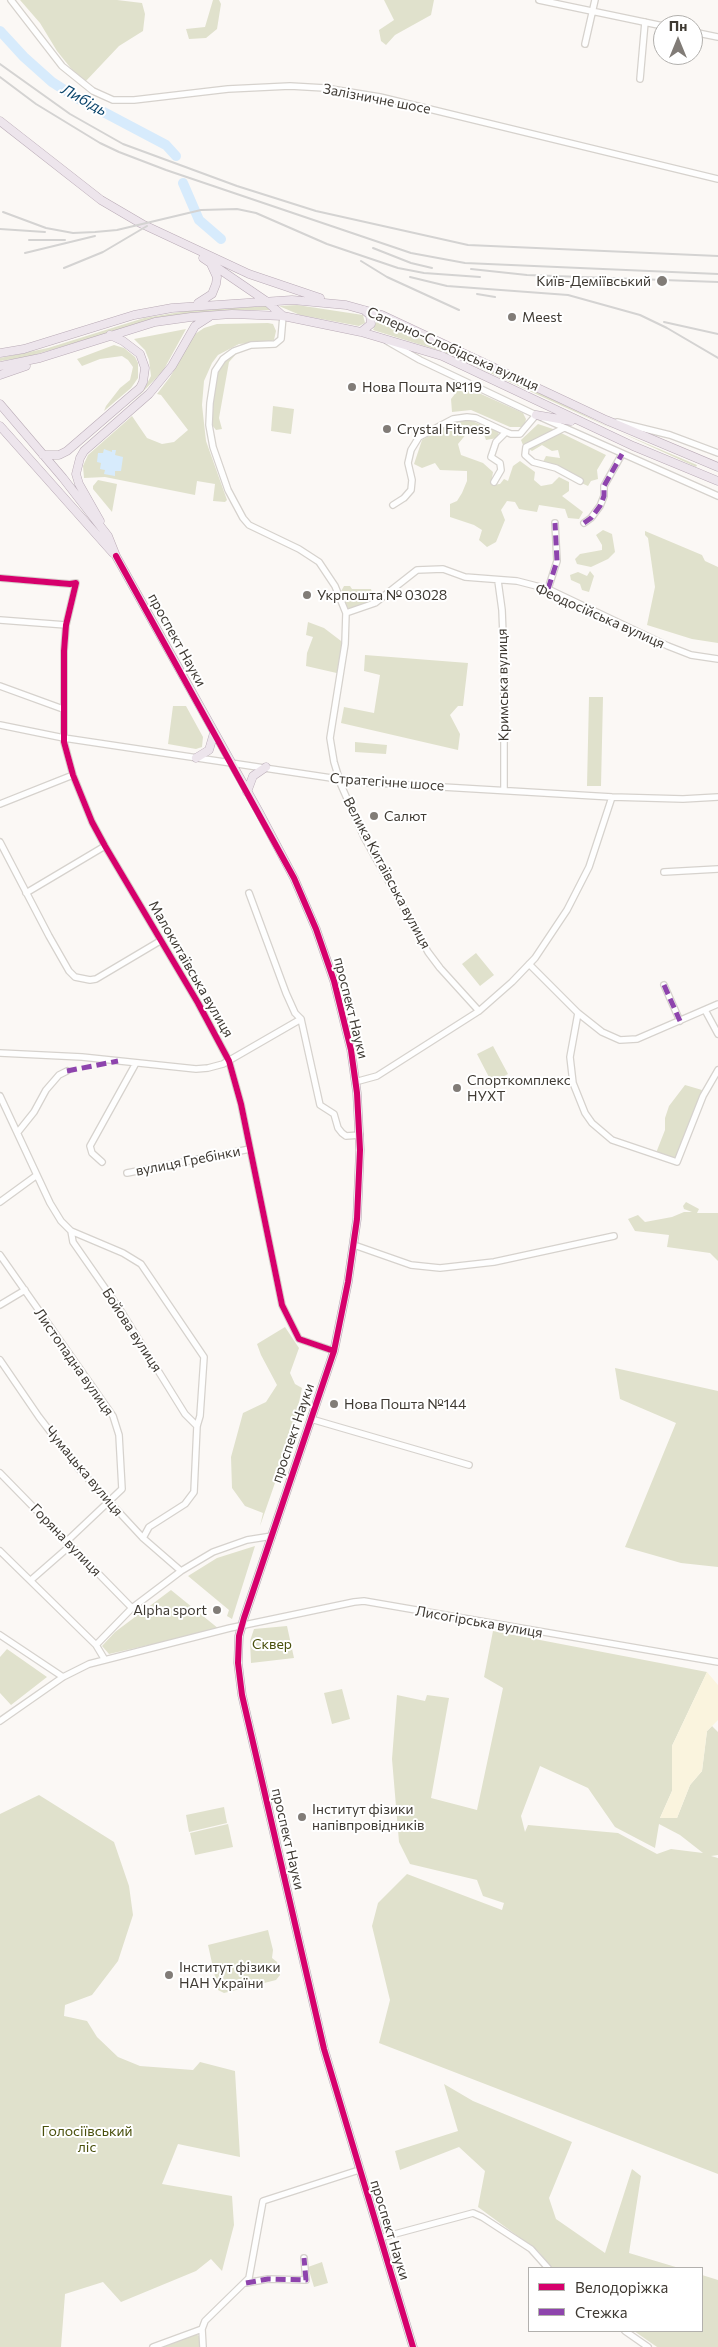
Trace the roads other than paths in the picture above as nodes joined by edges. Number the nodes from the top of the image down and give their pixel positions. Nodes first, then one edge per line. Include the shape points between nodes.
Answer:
1 (11, 0) edge
2 (539, 0) edge
3 (595, 0) edge
4 (593, 11) junction
5 (645, 22) junction
6 (653, 24) edge
7 (703, 34) edge
8 (718, 37) edge
9 (585, 44) dead end
10 (640, 78) dead end
11 (0, 121) edge
12 (718, 180) edge
13 (176, 241) junction
14 (210, 262) junction
15 (266, 300) junction
16 (346, 305) junction
17 (193, 306) junction
18 (364, 310) junction
19 (212, 315) junction
20 (283, 316) junction
21 (361, 332) junction
22 (110, 335) junction
23 (383, 338) junction
24 (0, 352) edge
25 (40, 358) junction
26 (0, 366) edge
27 (0, 375) edge
28 (0, 404) edge
29 (536, 415) junction
30 (606, 420) junction
31 (580, 422) junction
32 (0, 426) edge
33 (564, 428) junction
34 (506, 432) junction
35 (41, 452) junction
36 (718, 453) edge
37 (622, 454) junction
38 (718, 467) edge
39 (580, 481) dead end
40 (718, 481) edge
41 (494, 482) dead end
42 (718, 496) edge
43 (393, 505) dead end
44 (555, 523) dead end
45 (584, 523) dead end
46 (108, 536) junction
47 (116, 556) junction
48 (0, 578) edge
49 (498, 581) junction
50 (548, 589) junction
51 (346, 613) junction
52 (0, 620) edge
53 (66, 625) junction
54 (718, 659) edge
55 (0, 686) edge
56 (63, 709) junction
57 (0, 725) edge
58 (214, 732) junction
59 (64, 738) junction
60 (196, 758) junction
61 (231, 762) junction
62 (266, 767) junction
63 (73, 775) junction
64 (339, 780) junction
65 (504, 790) junction
66 (248, 792) junction
67 (612, 797) junction
68 (718, 797) edge
69 (0, 804) edge
70 (0, 842) edge
71 (105, 846) junction
72 (718, 869) edge
73 (664, 872) dead end
74 (26, 893) junction
75 (249, 893) dead end
76 (160, 941) junction
77 (529, 964) junction
78 (664, 985) dead end
79 (718, 1004) edge
80 (705, 1010) junction
81 (479, 1011) junction
82 (578, 1013) junction
83 (301, 1018) junction
84 (680, 1021) junction
85 (718, 1034) edge
86 (0, 1054) edge
87 (229, 1061) junction
88 (136, 1063) junction
89 (67, 1070) dead end
90 (718, 1070) edge
91 (355, 1082) junction
92 (0, 1096) edge
93 (18, 1132) junction
94 (360, 1135) junction
95 (250, 1149) junction
96 (102, 1162) dead end
97 (127, 1173) dead end
98 (37, 1175) junction
99 (0, 1202) edge
100 (72, 1231) junction
101 (614, 1236) dead end
102 (354, 1245) junction
103 (0, 1255) edge
104 (25, 1290) junction
105 (0, 1305) edge
106 (334, 1351) junction
107 (0, 1360) edge
108 (311, 1419) junction
109 (197, 1426) junction
110 (469, 1465) dead end
111 (0, 1473) edge
112 (109, 1503) junction
113 (272, 1536) junction
114 (143, 1538) junction
115 (69, 1543) junction
116 (0, 1551) edge
117 (181, 1571) junction
118 (32, 1580) junction
119 (132, 1608) junction
120 (241, 1626) junction
121 (0, 1635) edge
122 (96, 1645) junction
123 (105, 1660) junction
124 (718, 1662) edge
125 (63, 1676) junction
126 (0, 1721) edge
127 (359, 2170) junction
128 (380, 2238) junction
129 (304, 2258) dead end
130 (547, 2267) edge
131 (246, 2283) junction
132 (202, 2329) junction
133 (626, 2332) edge
134 (153, 2347) edge
135 (203, 2347) edge
136 (413, 2347) edge
137 (648, 2347) edge

1 - 12 street, Залізничне шосе via 62,66 93,91 113,100 228,89 325,88 389,99
2 - 4 street
3 - 4 street
4 - 5 street
4 - 9 street
5 - 6 street
5 - 10 street
7 - 8 street
11 - 13 main road via 101,200
13 - 14 main road
13 - 16 main road via 249,274
14 - 15 main road
14 - 17 main road via 217,276 214,289 208,298
15 - 16 main road, Саперно-Слобідська вулиця
15 - 17 main road, Саперно-Слобідська вулиця
15 - 20 main road
16 - 18 main road, Саперно-Слобідська вулиця
17 - 24 main road, Саперно-Слобідська вулиця via 134,315 24,349
18 - 21 main road via 370,315 371,324
18 - 30 main road, Саперно-Слобідська вулиця via 442,342
19 - 20 main road, Саперно-Слобідська вулиця
19 - 22 main road, Саперно-Слобідська вулиця via 156,322
19 - 46 main road via 195,326 172,366 149,394 80,458 76,474 79,484
20 - 21 main road, Саперно-Слобідська вулиця
20 - 51 street, Велика Китаївська вулиця via 281,339 275,344 251,344 234,351 215,371 210,403 213,447 228,490 243,518 249,525 319,562 334,584
21 - 23 main road, Саперно-Слобідська вулиця
22 - 25 main road, Саперно-Слобідська вулиця
22 - 35 main road via 140,354 145,368 144,382 67,451 59,455
23 - 29 street, Саперно-Слобідська вулиця via 420,360
23 - 31 main road, Саперно-Слобідська вулиця via 442,356
25 - 26 main road, Саперно-Слобідська вулиця
25 - 27 main road
28 - 35 main road, проспект Науки
29 - 31 main road
29 - 33 street, Саперно-Слобідська вулиця
29 - 34 street via 520,434
30 - 36 street, Саперно-Слобідська вулиця via 670,435
30 - 38 main road, Саперно-Слобідська вулиця
31 - 40 main road, Саперно-Слобідська вулиця
32 - 47 main road, проспект Науки
33 - 37 street, Саперно-Слобідська вулиця
33 - 39 street via 526,447 525,455 533,462 556,468
34 - 41 street via 496,442 491,457 500,463 501,470
34 - 43 street via 467,417 453,419 419,438 408,463 411,490
35 - 46 main road, проспект Науки
37 - 42 street, Саперно-Слобідська вулиця
37 - 45 street via 604,486 600,506
44 - 50 street via 557,561
46 - 47 main road, проспект Науки
47 - 58 main road, проспект Науки
48 - 53 street, Малокитаївська вулиця via 76,583
49 - 50 street, Феодосійська вулиця via 517,581
49 - 51 street, Феодосійська вулиця via 465,577 443,569 417,570 375,602
49 - 65 street, Кримська вулиця via 504,651
50 - 54 street, Феодосійська вулиця via 668,646 691,655
51 - 64 street, Велика Китаївська вулиця via 339,690 330,738
52 - 53 street
53 - 56 street, Малокитаївська вулиця
55 - 56 street
56 - 59 street, Малокитаївська вулиця
57 - 59 street, Стратегічне шосе
58 - 60 main road via 209,750
58 - 61 main road, проспект Науки
59 - 60 street, Стратегічне шосе
59 - 63 street, Малокитаївська вулиця
60 - 61 street, Стратегічне шосе
61 - 62 street, Стратегічне шосе
61 - 66 main road, проспект Науки
62 - 64 street, Стратегічне шосе
62 - 66 main road via 253,776
63 - 69 street
63 - 71 street, Малокитаївська вулиця
64 - 65 street, Стратегічне шосе
64 - 81 street, Велика Китаївська вулиця via 364,837 428,952
65 - 67 street, Стратегічне шосе
66 - 91 main road, проспект Науки via 294,878 319,938 344,1020
67 - 68 street, Стратегічне шосе
67 - 77 street via 588,867 567,910
70 - 74 street
71 - 74 street
71 - 76 street, Малокитаївська вулиця
72 - 73 street
74 - 76 street via 69,971 82,979 90,980 106,974
75 - 83 street via 286,993 295,1013
76 - 87 street, Малокитаївська вулиця
77 - 81 street
77 - 82 street
78 - 84 street
79 - 80 street
80 - 84 street
80 - 85 street
81 - 91 street via 376,1076
82 - 84 street via 610,1036 629,1041
82 - 90 street via 571,1043 570,1071 585,1113 612,1140 677,1162 703,1096
83 - 87 street
83 - 94 street via 320,1105 334,1114 342,1133 346,1136
86 - 88 street
87 - 88 street via 196,1069
87 - 95 street, Малокитаївська вулиця
88 - 96 street via 90,1146
89 - 93 street via 46,1090
91 - 94 main road, проспект Науки
92 - 93 street
93 - 98 street
94 - 102 main road, проспект Науки
95 - 97 street, вулиця Гребінки
95 - 106 street, Малокитаївська вулиця via 282,1304 299,1339
98 - 99 street
98 - 100 street via 50,1203
100 - 109 street, Бойова вулиця via 74,1242 185,1414
100 - 109 street via 123,1252 140,1264 200,1349 204,1361
101 - 102 street via 494,1262 440,1268 411,1265
102 - 106 main road, проспект Науки
103 - 104 street, Листопадна вулиця
104 - 105 street
104 - 112 street, Листопадна вулиця via 116,1422 123,1484
106 - 108 main road, проспект Науки
107 - 112 street, Чумацька вулиця via 39,1417
108 - 110 street
108 - 113 main road, проспект Науки
109 - 114 street via 194,1492 185,1504 149,1527
111 - 115 street, Горяна вулиця
112 - 114 street, Чумацька вулиця
112 - 115 street, Листопадна вулиця
113 - 117 street via 247,1540 213,1552
113 - 120 main road, проспект Науки
114 - 117 street, Чумацька вулиця
115 - 118 street, Листопадна вулиця
115 - 119 street, Горяна вулиця
116 - 118 street
117 - 119 street
118 - 122 street
119 - 122 street
120 - 123 street, Лисогірська вулиця
120 - 124 street, Лисогірська вулиця via 364,1601
120 - 127 main road, проспект Науки via 238,1663 242,1694 320,2035
121 - 125 street
122 - 123 street
123 - 125 street, Лисогірська вулиця
125 - 126 street, Лисогірська вулиця
127 - 128 main road, проспект Науки
127 - 131 street via 263,2201
128 - 130 street via 473,2213 531,2249
128 - 136 main road, проспект Науки
129 - 131 street via 306,2280 268,2279
131 - 132 street via 206,2321
132 - 134 street
132 - 135 street
133 - 137 street

